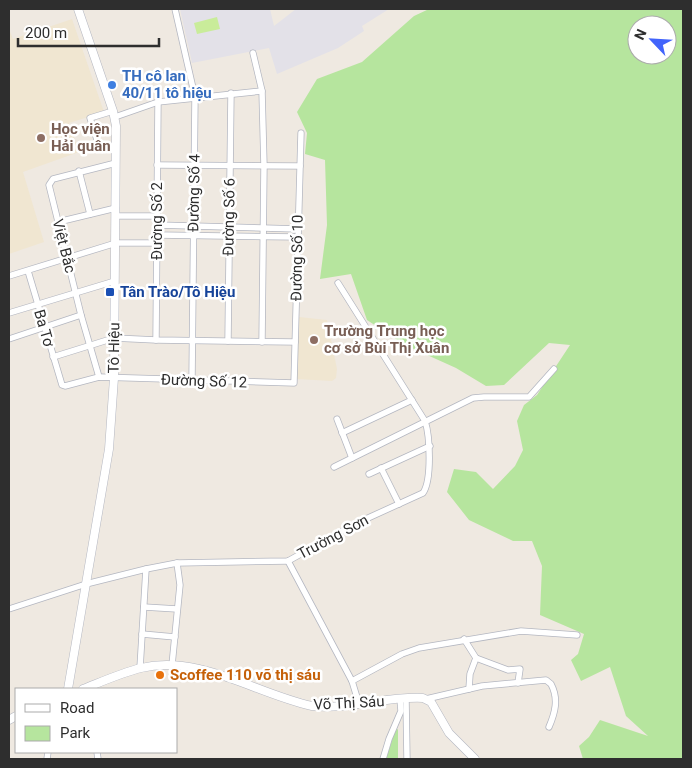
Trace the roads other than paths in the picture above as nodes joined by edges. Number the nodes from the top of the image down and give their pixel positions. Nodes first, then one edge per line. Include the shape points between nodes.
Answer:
1 (78, 9) edge
2 (175, 9) edge
3 (253, 53) dead end
4 (262, 91) junction
5 (231, 93) junction
6 (195, 97) junction
7 (158, 102) junction
8 (114, 114) junction
9 (301, 133) dead end
10 (98, 146) dead end
11 (116, 163) junction
12 (157, 165) junction
13 (194, 165) junction
14 (230, 166) junction
15 (264, 166) junction
16 (300, 166) junction
17 (79, 171) junction
18 (116, 212) junction
19 (90, 214) junction
20 (157, 216) junction
21 (58, 222) junction
22 (157, 225) junction
23 (193, 226) junction
24 (229, 227) junction
25 (264, 228) junction
26 (298, 229) junction
27 (157, 235) junction
28 (193, 236) junction
29 (229, 236) junction
30 (263, 237) junction
31 (298, 237) junction
32 (116, 243) junction
33 (157, 243) junction
34 (68, 257) junction
35 (28, 270) junction
36 (9, 276) edge
37 (115, 281) junction
38 (338, 283) dead end
39 (76, 293) junction
40 (38, 304) junction
41 (9, 313) edge
42 (81, 315) junction
43 (44, 326) junction
44 (114, 338) junction
45 (9, 339) edge
46 (156, 340) junction
47 (193, 341) junction
48 (228, 342) junction
49 (262, 342) junction
50 (295, 342) junction
51 (89, 346) junction
52 (53, 356) junction
53 (554, 369) dead end
54 (99, 378) junction
55 (114, 378) junction
56 (192, 380) junction
57 (294, 383) joint
58 (62, 385) joint
59 (412, 400) junction
60 (336, 419) dead end
61 (425, 421) junction
62 (342, 433) junction
63 (430, 446) junction
64 (352, 458) junction
65 (334, 467) dead end
66 (380, 468) junction
67 (368, 474) dead end
68 (399, 504) junction
69 (288, 561) junction
70 (177, 563) junction
71 (146, 568) junction
72 (86, 584) junction
73 (144, 607) junction
74 (9, 609) edge
75 (177, 609) junction
76 (142, 634) junction
77 (577, 635) dead end
78 (175, 637) junction
79 (464, 640) junction
80 (476, 658) junction
81 (172, 665) junction
82 (140, 668) junction
83 (352, 681) junction
84 (518, 683) junction
85 (68, 688) edge
86 (88, 688) edge
87 (469, 689) junction
88 (403, 699) junction
89 (426, 699) junction
90 (359, 704) junction
91 (549, 727) dead end
92 (383, 759) edge
93 (407, 759) edge
94 (475, 759) edge

1 - 8 street, Tô Hiệu
2 - 6 street, Đường Số 4
3 - 4 street
4 - 5 street
4 - 15 street
5 - 6 street
5 - 14 street, Đường Số 6
6 - 7 street
6 - 13 street, Đường Số 4
7 - 8 street
7 - 12 street, Đường Số 2
8 - 10 street via 90,118
8 - 11 street, Tô Hiệu
9 - 16 street, Đường Số 10
11 - 17 street, Việt Bắc
11 - 18 street, Tô Hiệu
12 - 13 street
12 - 20 street, Đường Số 2
13 - 14 street
13 - 23 street, Đường Số 4
14 - 15 street
14 - 24 street, Đường Số 6
15 - 16 street
15 - 25 street
16 - 26 street, Đường Số 10
17 - 19 street
17 - 21 street, Việt Bắc via 50,181
18 - 19 street
18 - 20 street
18 - 32 street, Tô Hiệu
19 - 21 street
20 - 22 street, Đường Số 2
21 - 34 street, Việt Bắc
22 - 23 street
22 - 27 street, Đường Số 2
23 - 24 street
23 - 28 street, Đường Số 4
24 - 25 street
24 - 29 street, Đường Số 6
25 - 26 street
25 - 30 street
26 - 31 street, Đường Số 10
27 - 28 street
27 - 33 street, Đường Số 2
28 - 29 street
28 - 47 street, Đường Số 4
29 - 30 street
29 - 48 street, Đường Số 6
30 - 31 street
30 - 49 street
31 - 50 street, Đường Số 10
32 - 33 street
32 - 34 street
32 - 37 street, Tô Hiệu
33 - 46 street, Đường Số 2
34 - 35 street
34 - 39 street, Việt Bắc
35 - 36 street
35 - 40 street, Ba Tơ
37 - 39 street
37 - 44 street, Tô Hiệu
38 - 59 street, Trường Sơn
39 - 40 street
39 - 42 street, Việt Bắc
40 - 41 street
40 - 43 street, Ba Tơ
42 - 43 street
42 - 51 street, Việt Bắc
43 - 45 street
43 - 52 street, Ba Tơ
44 - 46 street
44 - 51 street
44 - 55 street, Tô Hiệu
46 - 47 street
47 - 48 street
47 - 56 street, Đường Số 4
48 - 49 street
49 - 50 street
50 - 57 street, Đường Số 10
51 - 52 street
51 - 54 street, Việt Bắc
52 - 58 street, Ba Tơ
53 - 61 street via 529,398 479,397
54 - 55 street, Đường Số 12
54 - 58 street, Đường Số 12
55 - 56 street, Đường Số 12
55 - 72 street, Tô Hiệu via 109,450
56 - 57 street, Đường Số 12
59 - 61 street, Trường Sơn
59 - 62 street
60 - 62 street
61 - 63 street, Trường Sơn
61 - 64 street
62 - 64 street
63 - 66 street
63 - 68 street, Trường Sơn via 426,488 423,493
64 - 65 street
66 - 67 street
66 - 68 street
68 - 69 street, Trường Sơn
69 - 70 street, Trường Sơn
69 - 83 street
70 - 71 street, Trường Sơn
70 - 75 street via 180,585
71 - 72 street, Trường Sơn
71 - 73 street
72 - 74 street, Trường Sơn
72 - 85 street, Tô Hiệu
73 - 75 street
73 - 76 street
75 - 78 street
76 - 78 street
76 - 82 street
77 - 79 street via 521,631
78 - 81 street
79 - 80 street
79 - 83 street via 411,650
80 - 84 street via 508,670 520,669
80 - 87 street
81 - 82 street, Võ Thị Sáu
81 - 90 street, Võ Thị Sáu via 207,672 312,706
82 - 86 street, Võ Thị Sáu
83 - 90 street
84 - 87 street
84 - 91 street via 540,680 552,684 556,706
87 - 89 street
88 - 89 street, Võ Thị Sáu
88 - 90 street, Võ Thị Sáu
88 - 92 street
88 - 93 street
89 - 94 street via 434,706 449,733

